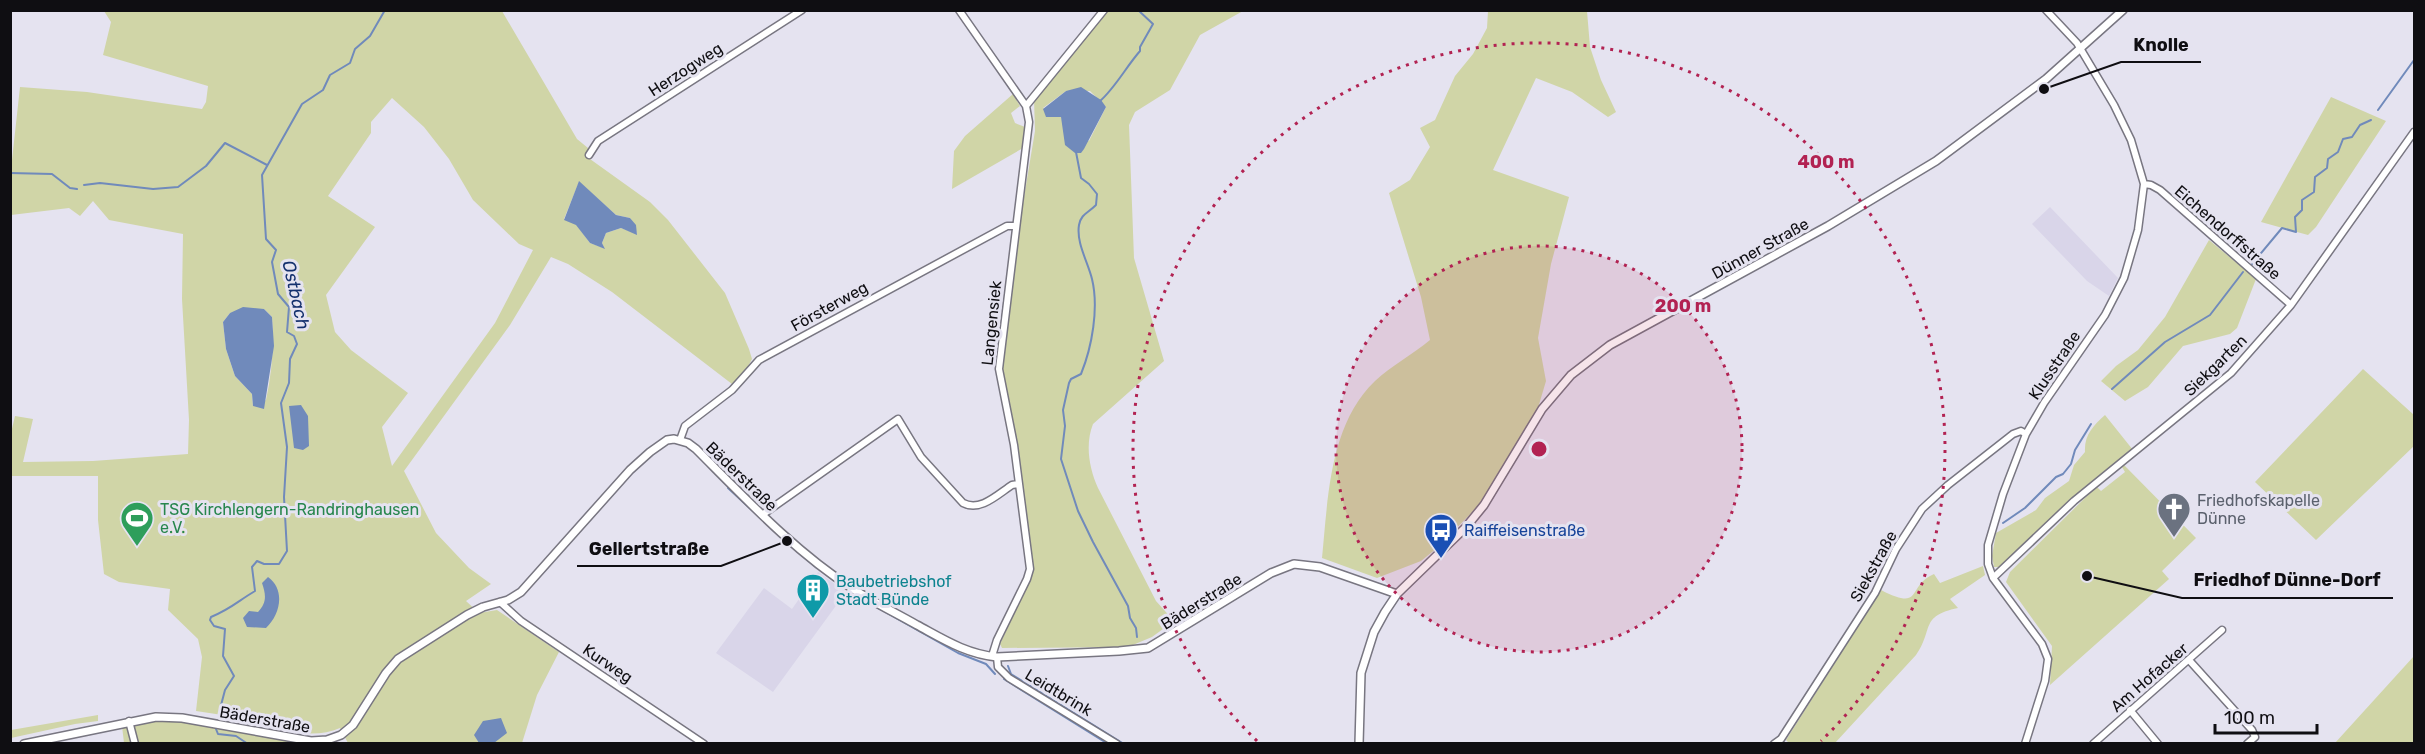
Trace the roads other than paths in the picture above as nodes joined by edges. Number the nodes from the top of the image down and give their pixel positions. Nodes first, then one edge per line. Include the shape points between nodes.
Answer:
1 (802, 10) edge
2 (959, 10) edge
3 (1104, 10) edge
4 (2046, 10) edge
5 (2123, 10) edge
6 (2081, 49) junction
7 (1026, 106) junction
8 (2415, 132) edge
9 (589, 155) dead end
10 (2144, 184) junction
11 (1015, 226) junction
12 (2291, 306) junction
13 (2026, 434) junction
14 (681, 440) junction
15 (1018, 484) junction
16 (762, 515) junction
17 (1992, 578) junction
18 (1397, 594) junction
19 (500, 602) junction
20 (2222, 630) dead end
21 (994, 656) junction
22 (2189, 660) junction
23 (2130, 710) junction
24 (129, 721) junction
25 (1783, 741) edge
26 (24, 744) edge
27 (135, 744) edge
28 (704, 744) edge
29 (1117, 744) edge
30 (1359, 744) edge
31 (1774, 744) edge
32 (2025, 744) edge
33 (2093, 744) edge
34 (2158, 744) edge
35 (2247, 744) edge

1 - 9 street, Herzogweg via 598,141
2 - 7 street
3 - 7 street
4 - 6 street, Klusstraße
5 - 6 street, Dünner Straße
6 - 10 street, Klusstraße via 2118,114
6 - 18 street, Dünner Straße via 1936,161 1828,226 1610,345 1571,375 1542,409 1484,505
7 - 11 street, Langensiek via 1029,122
8 - 12 street, Siekgarten
10 - 12 street, Eichendorffstraße via 2160,190
10 - 13 street, Klusstraße via 2136,238 2116,295
11 - 14 street, Försterweg via 1007,226 759,360 732,390 685,426
11 - 15 street, Langensiek via 999,369
12 - 17 street, Siekgarten via 2216,387 2074,501
13 - 17 street, Klusstraße via 1988,545
13 - 25 street, Siekstraße via 2013,434 1922,509
14 - 16 street, Bäderstraße via 696,449
14 - 19 street, Bäderstraße via 667,440 650,452 527,586
15 - 16 street via 970,507 921,457 898,419
15 - 21 street, Langensiek via 1030,569
16 - 21 street, Bäderstraße via 853,589 968,652
17 - 32 street, Klusstraße via 2042,644 2048,659
18 - 21 street, Bäderstraße via 1320,567 1294,564 1271,573 1148,648
18 - 30 street via 1374,632 1366,656 1359,694
19 - 24 street, Bäderstraße via 467,615 398,659 353,725 335,738 311,741 172,717
19 - 28 street, Kurweg via 521,621
20 - 22 street, Am Hofacker
21 - 29 street, Leidtbrink via 998,668 1009,678
22 - 23 street, Am Hofacker
22 - 35 street via 2252,730 2255,737
23 - 33 street, Am Hofacker
23 - 34 street
24 - 26 street, Bäderstraße
24 - 27 street
25 - 31 street, Siekstraße

